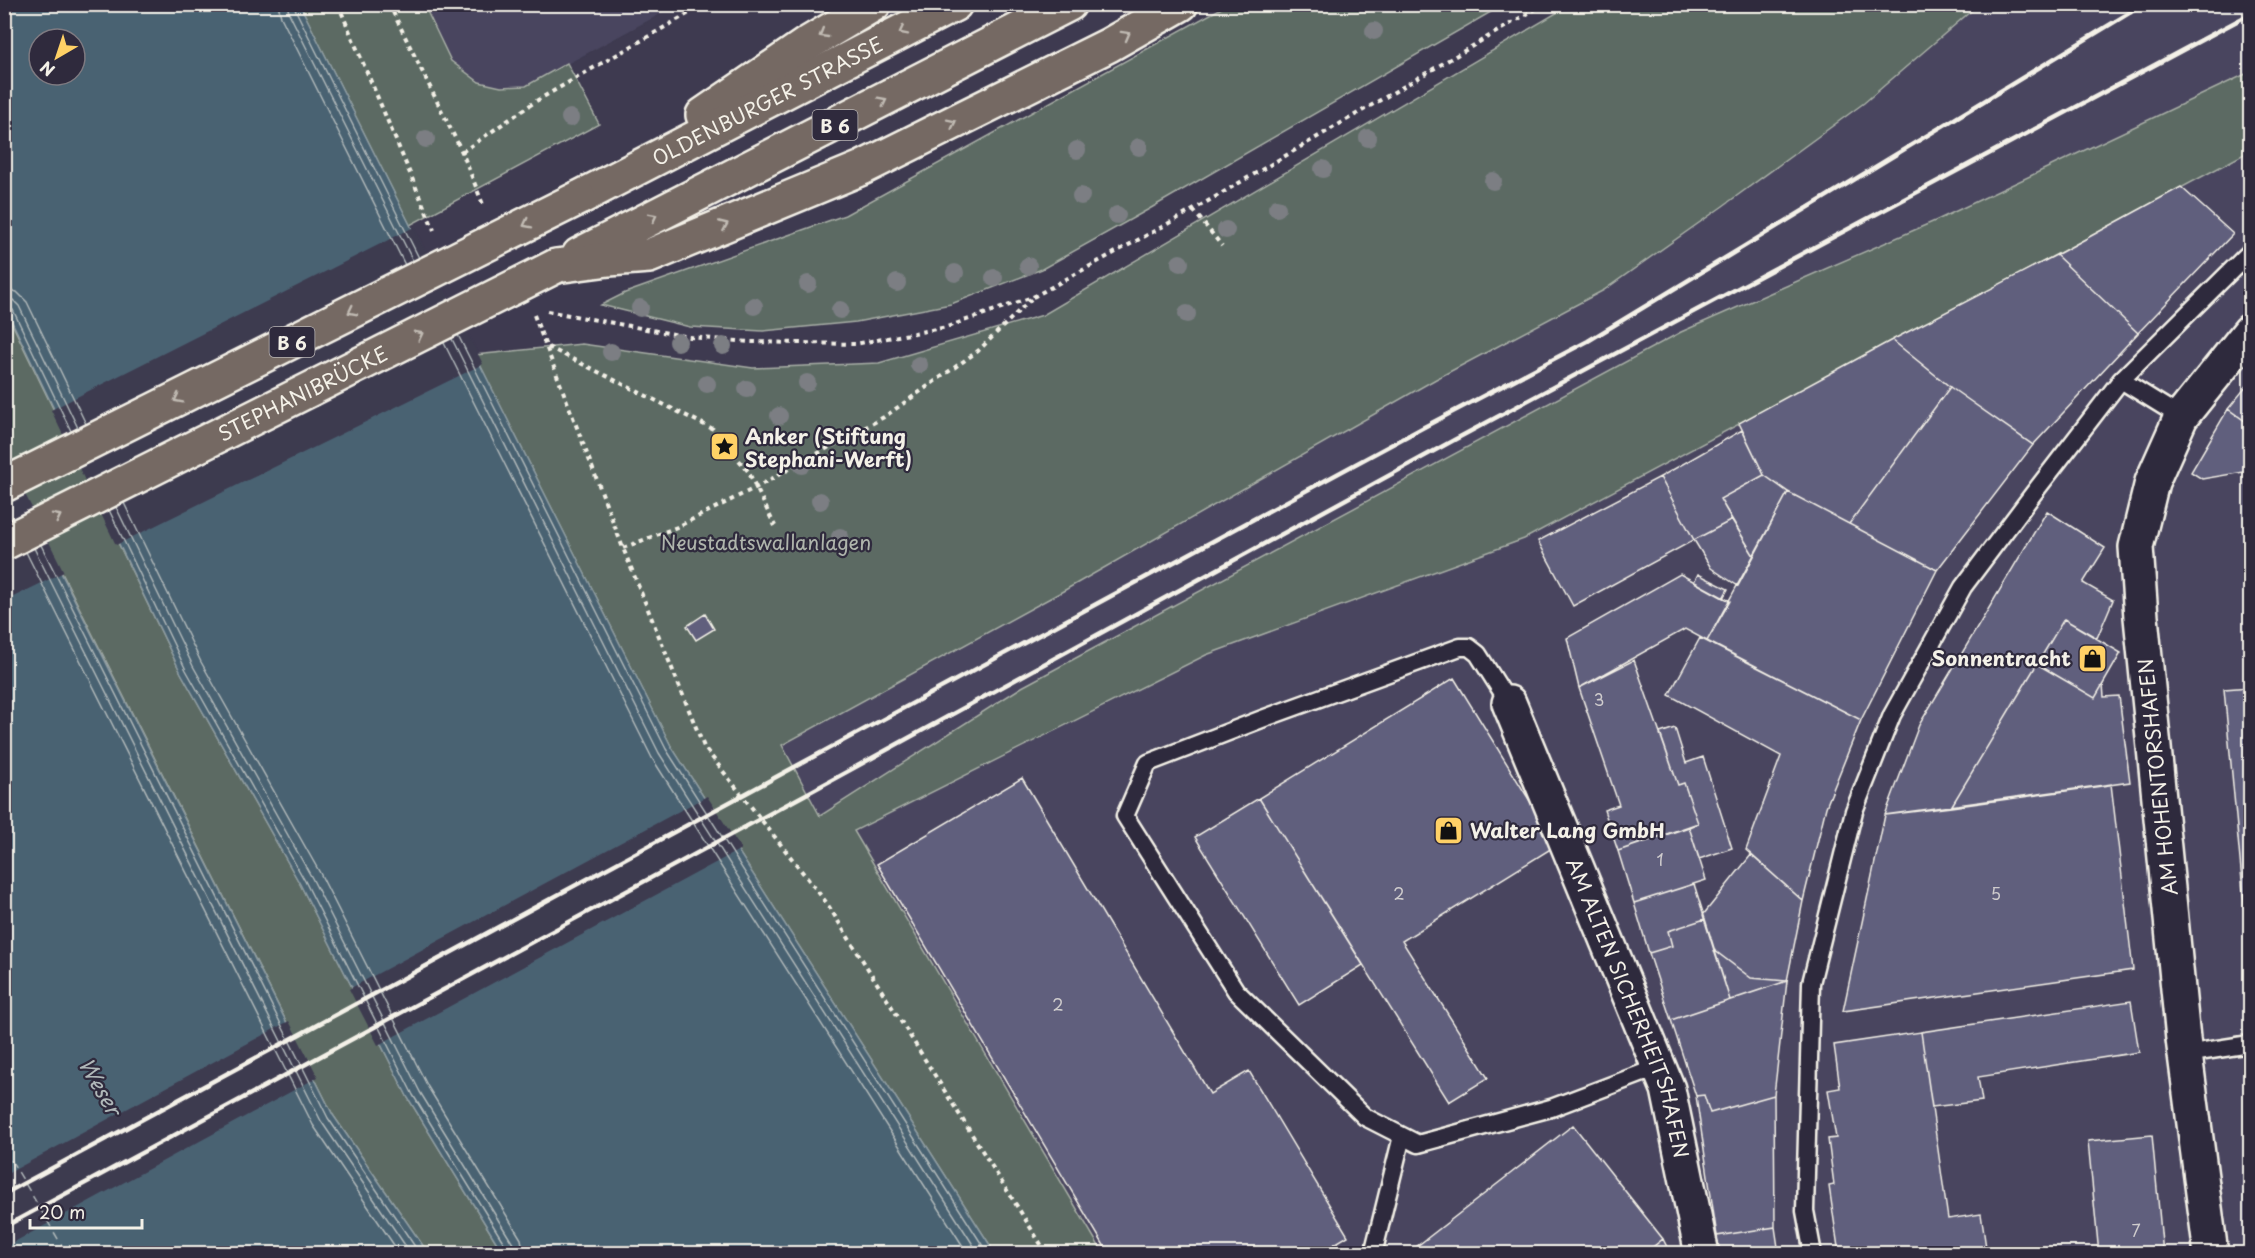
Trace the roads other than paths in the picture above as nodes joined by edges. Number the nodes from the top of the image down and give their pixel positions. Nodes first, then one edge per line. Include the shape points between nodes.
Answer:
1 (874, 4) edge
2 (956, 4) edge
3 (1069, 4) edge
4 (1181, 4) edge
5 (579, 198) junction
6 (605, 251) junction
7 (2250, 252) edge
8 (2250, 332) edge
9 (2121, 380) junction
10 (2181, 417) junction
11 (4, 485) edge
12 (4, 543) edge
13 (1509, 703) joint
14 (2250, 1044) edge
15 (2185, 1054) junction
16 (1659, 1067) junction
17 (1402, 1136) junction
18 (1373, 1254) edge
19 (1702, 1254) edge
20 (1813, 1254) edge
21 (2211, 1254) edge

1 -> 5 highway via 807,44
2 -> 5 highway, OLDENBURGER STRASSE / B 6
6 -> 3 highway, B 6
6 -> 4 highway via 649,256 862,168 1108,45
5 -> 11 highway, B 6, bridge
12 -> 6 highway, STEPHANIBRÜCKE / B 6, bridge via 556,266
7 - 9 lane
8 - 10 street, AM HOHENTORSHAFEN
9 - 10 lane
9 - 20 lane via 1963,586 1892,715 1854,811 1811,983 1804,1211
10 - 15 street, AM HOHENTORSHAFEN via 2152,482 2136,547
13 - 16 street, AM ALTEN SICHERHEITSHAFEN
13 - 17 lane via 1478,654 1469,647 1460,647 1148,763 1125,816 1236,992 1365,1117
14 - 15 lane
15 - 21 street, AM HOHENTORSHAFEN
16 - 17 lane via 1518,1118 1418,1144
16 - 19 street, AM ALTEN SICHERHEITSHAFEN via 1668,1089
17 - 18 lane

